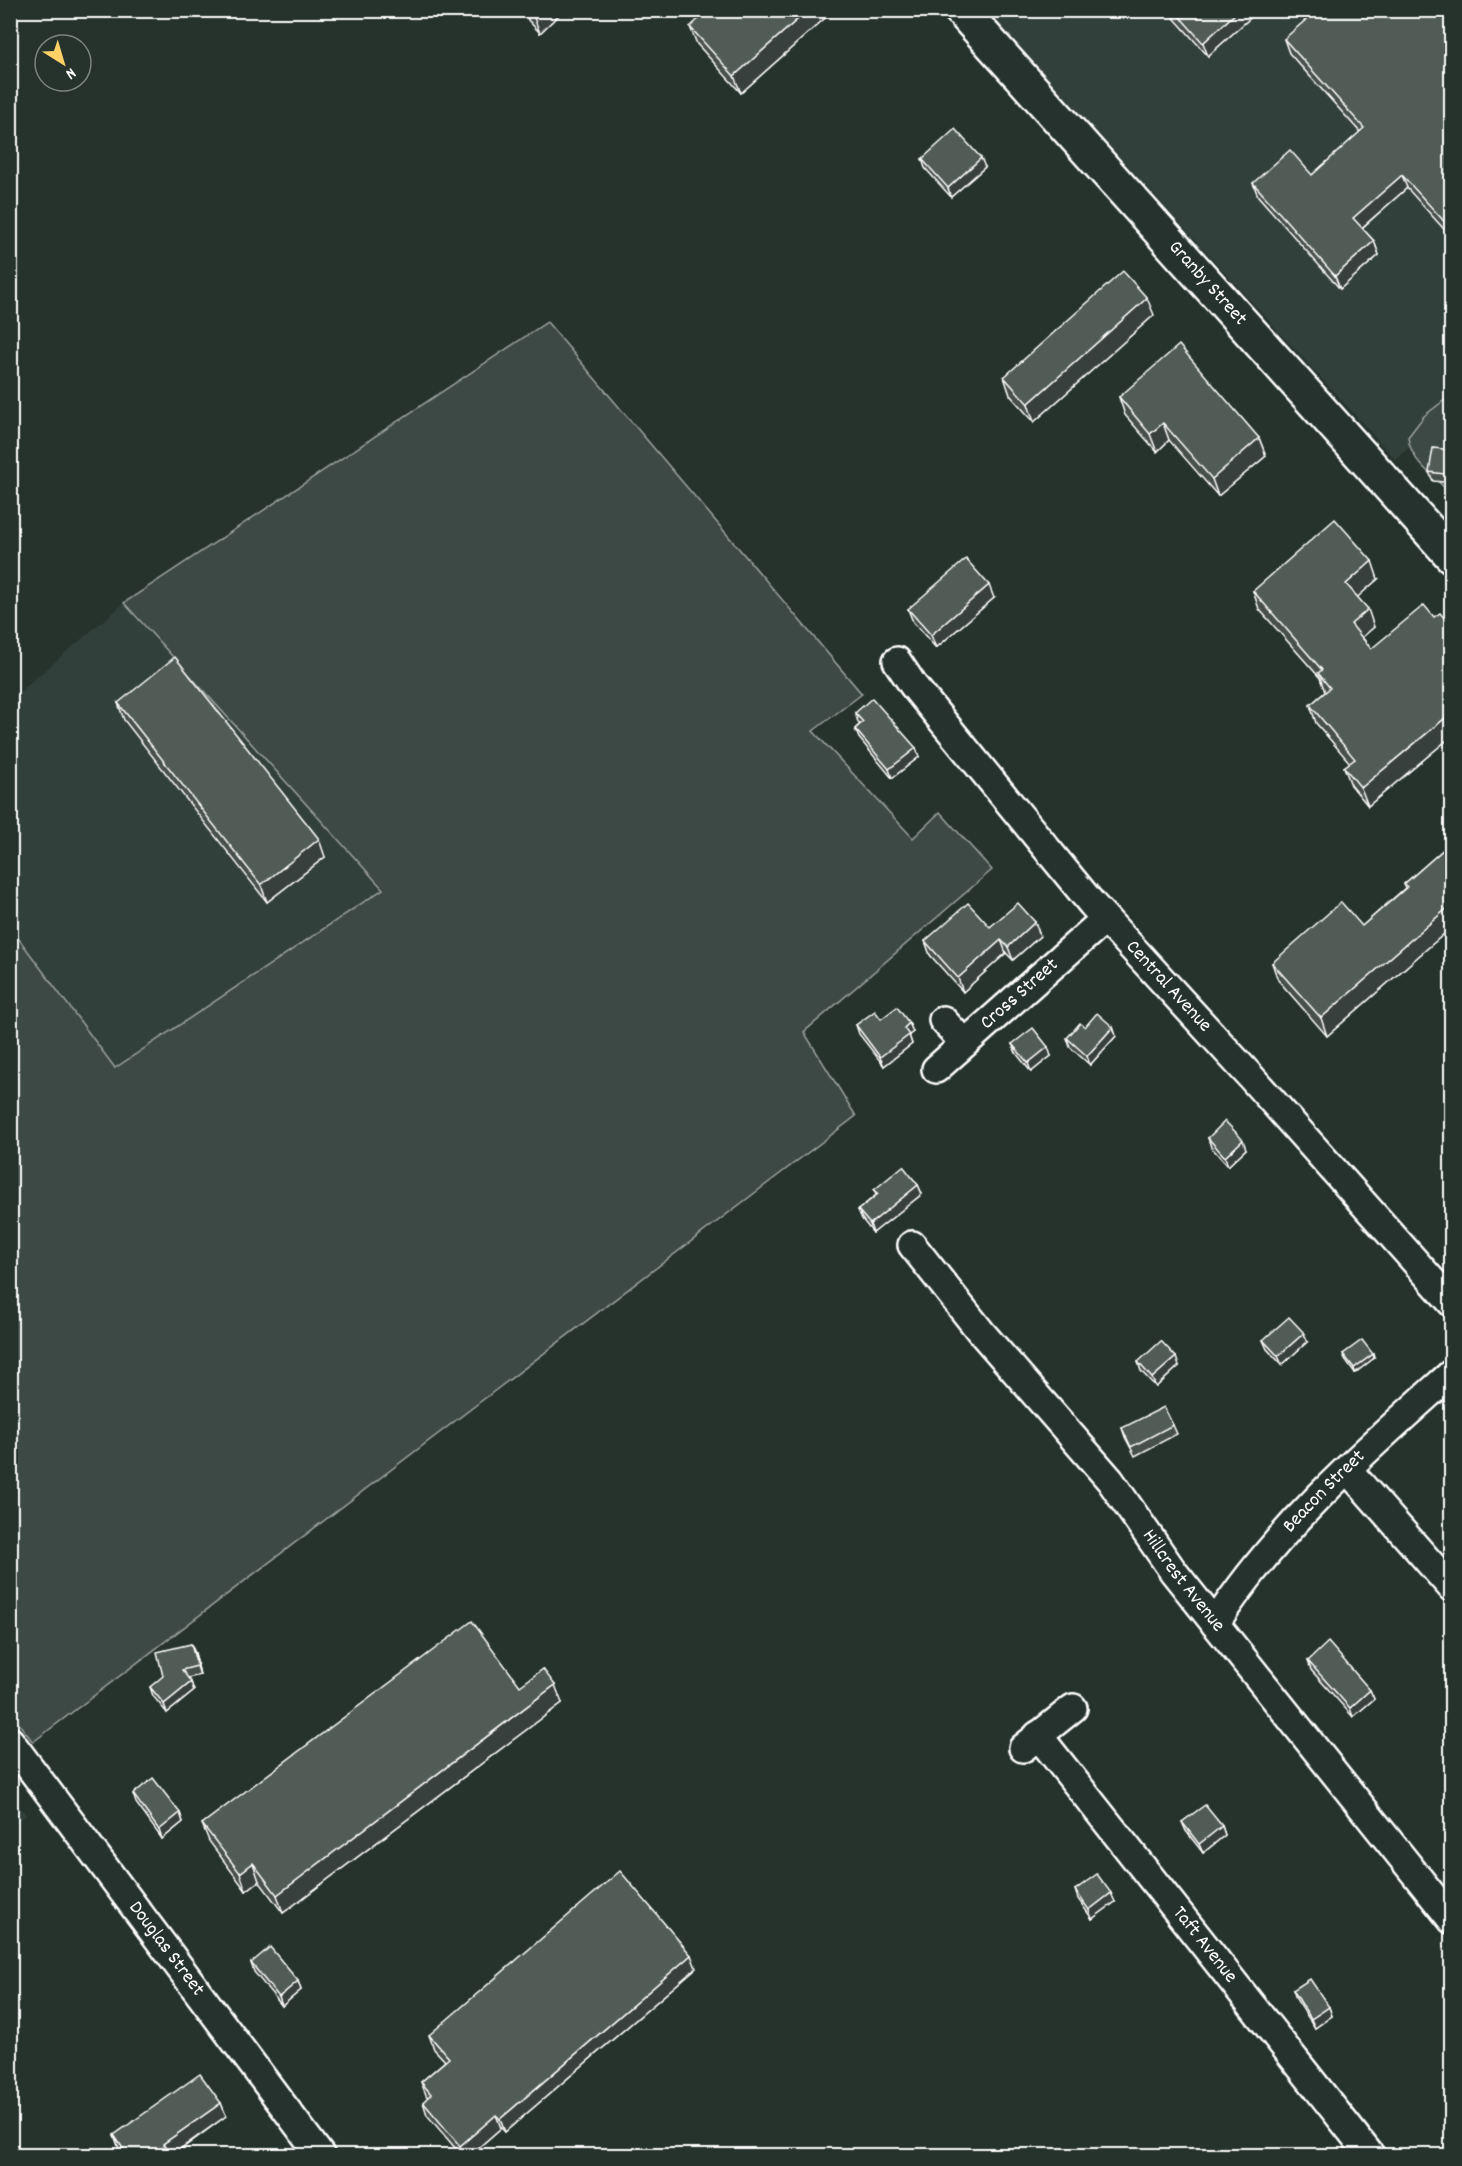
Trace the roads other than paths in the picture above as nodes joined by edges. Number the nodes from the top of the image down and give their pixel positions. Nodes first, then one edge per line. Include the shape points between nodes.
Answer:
1 (961, 10) edge
2 (1452, 556) edge
3 (897, 661) dead end
4 (1105, 919) junction
5 (943, 1020) dead end
6 (964, 1043) junction
7 (936, 1069) dead end
8 (912, 1245) dead end
9 (1452, 1303) edge
10 (1452, 1373) edge
11 (1348, 1470) junction
12 (1452, 1588) edge
13 (1215, 1624) junction
14 (1073, 1708) dead end
15 (10, 1741) edge
16 (1452, 1920) edge
17 (321, 2156) edge
18 (1371, 2156) edge

1 - 2 main road, Granby Street
3 - 4 street, Central Avenue
4 - 6 street, Cross Street
4 - 9 street, Central Avenue
5 - 6 street
6 - 7 street, Cross Street
8 - 13 street, Hillcrest Avenue via 981,1332 1110,1480 1160,1554
10 - 11 street, Beacon Street
11 - 12 street
11 - 13 street, Beacon Street via 1258,1563
13 - 16 street, Hillcrest Avenue
14 - 18 street, Taft Avenue via 1030,1741
15 - 17 street, Douglas Street

